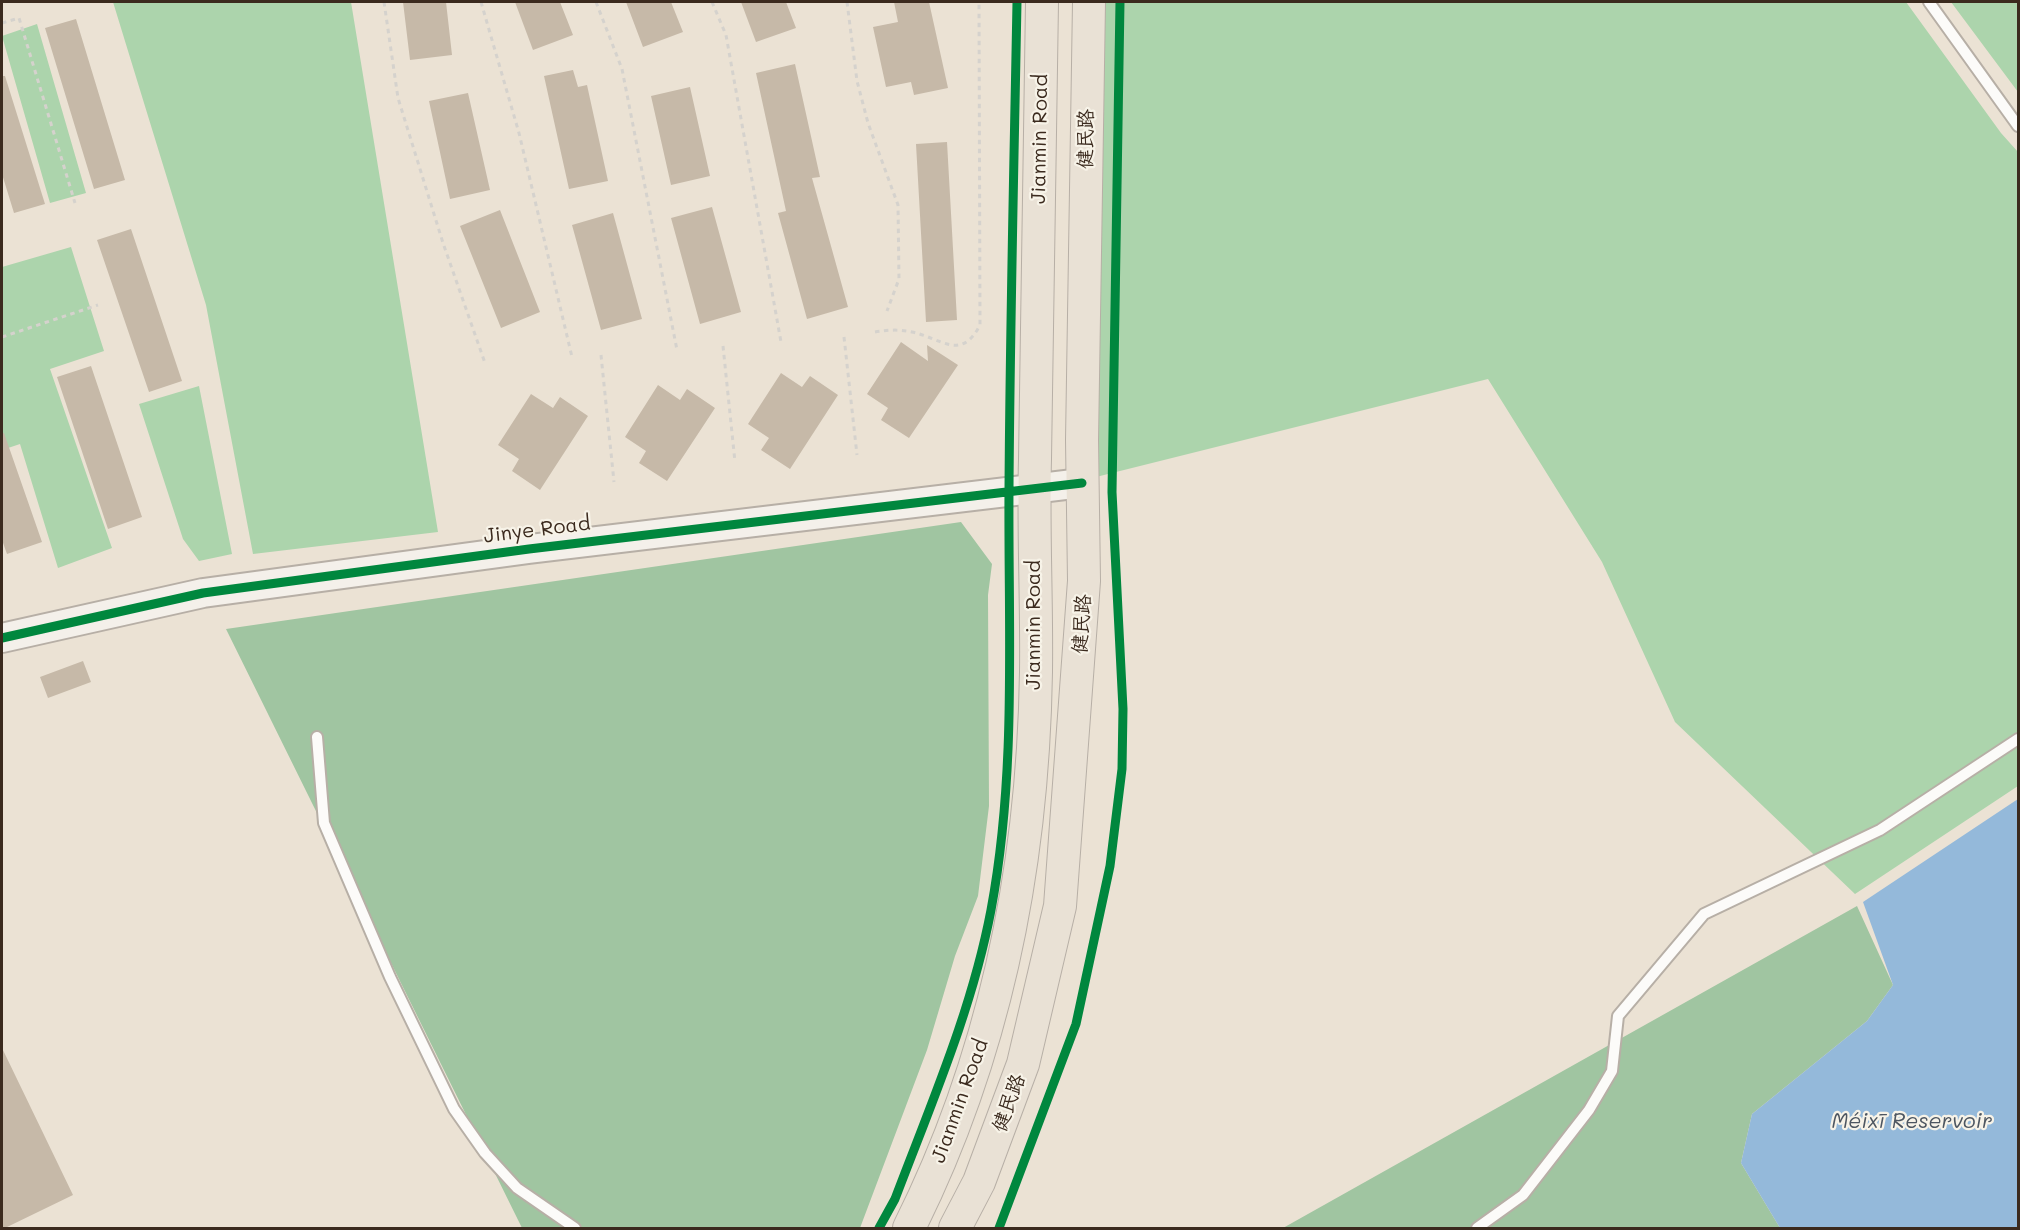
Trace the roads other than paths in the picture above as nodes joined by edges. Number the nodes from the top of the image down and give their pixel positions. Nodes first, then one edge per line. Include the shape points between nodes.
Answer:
1 (1042, 2) edge
2 (1089, 2) edge
3 (1929, 2) edge
4 (2019, 126) edge
5 (1082, 483) junction
6 (1035, 488) junction
7 (2, 638) edge
8 (317, 737) dead end
9 (2019, 739) edge
10 (575, 1228) edge
11 (909, 1228) edge
12 (955, 1228) edge
13 (1477, 1228) edge

1 - 6 main road, Jianmin Road
2 - 5 main road, 健民路
3 - 4 lane
5 - 6 street, Jinye Road
5 - 12 main road, 健民路 via 1084,581 1060,906 1023,1064 980,1182
6 - 7 street, Jinye Road via 203,593
6 - 11 main road, Jianmin Road via 1036,674 1029,804 1016,909 975,1067
8 - 10 lane via 324,823 390,976 454,1109 485,1153 517,1188
9 - 13 lane via 1880,830 1704,914 1618,1016 1612,1071 1589,1110 1523,1195

